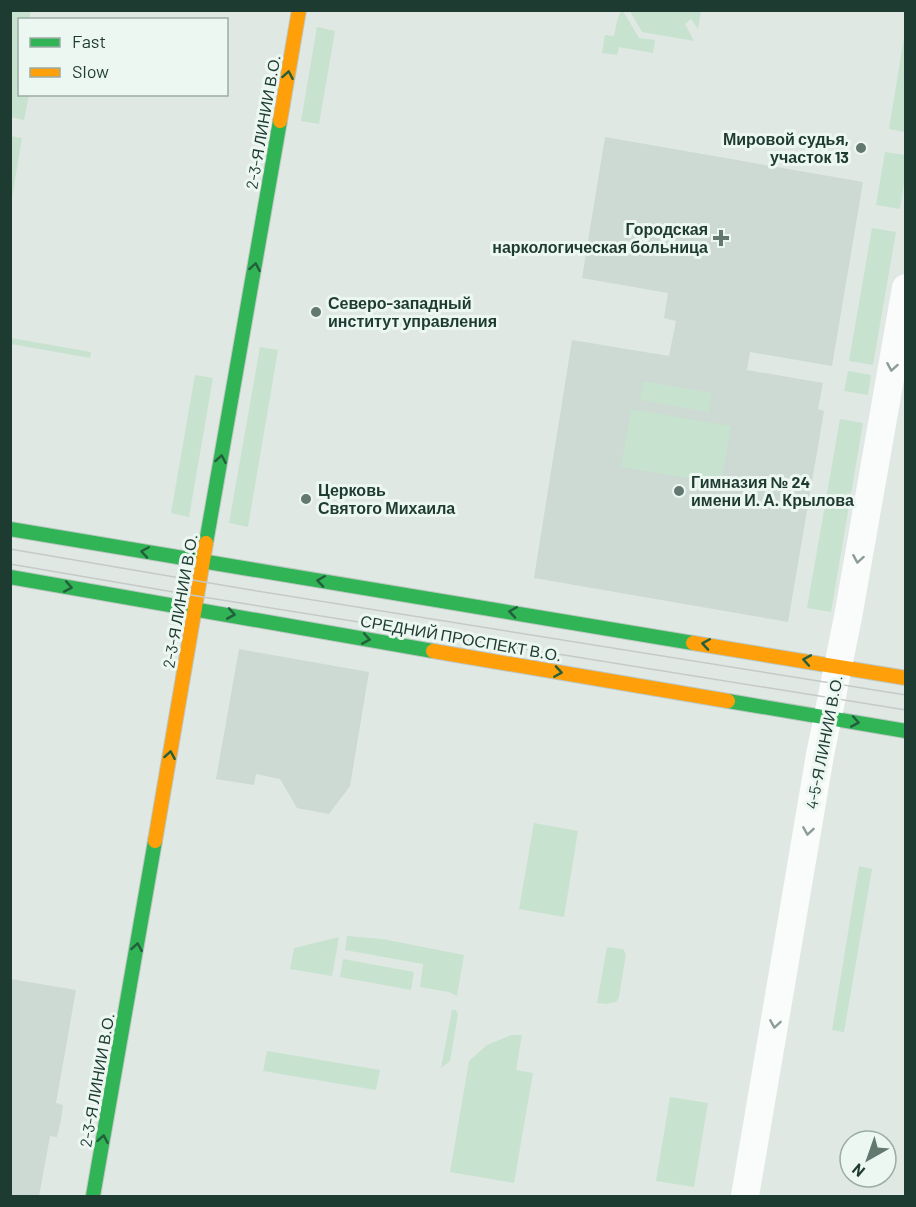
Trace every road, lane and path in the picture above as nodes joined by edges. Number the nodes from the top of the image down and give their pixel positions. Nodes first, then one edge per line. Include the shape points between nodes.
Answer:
1 (299, 10) edge
2 (906, 288) edge
3 (10, 529) edge
4 (203, 562) junction
5 (10, 577) edge
6 (195, 608) junction
7 (838, 666) junction
8 (906, 678) edge
9 (828, 717) junction
10 (906, 730) edge
11 (93, 1197) edge
12 (745, 1197) edge

4 -> 1 main road, 2-3-Я ЛИНИИ В.О.
2 -> 7 street, 4-5-Я ЛИНИИ В.О.
4 -> 3 main road, СРЕДНИЙ ПРОСПЕКТ В.О.
4 - 6 main road, 2-3-Я ЛИНИИ В.О.
7 -> 4 main road, СРЕДНИЙ ПРОСПЕКТ В.О.
5 -> 6 main road, СРЕДНИЙ ПРОСПЕКТ В.О.
6 -> 9 main road, СРЕДНИЙ ПРОСПЕКТ В.О.
11 -> 6 main road, 2-3-Я ЛИНИИ В.О.
7 - 8 main road, СРЕДНИЙ ПРОСПЕКТ В.О.
7 - 9 street, 4-5-Я ЛИНИИ В.О.
9 -> 10 main road, СРЕДНИЙ ПРОСПЕКТ В.О.
9 -> 12 street, 4-5-Я ЛИНИИ В.О.

